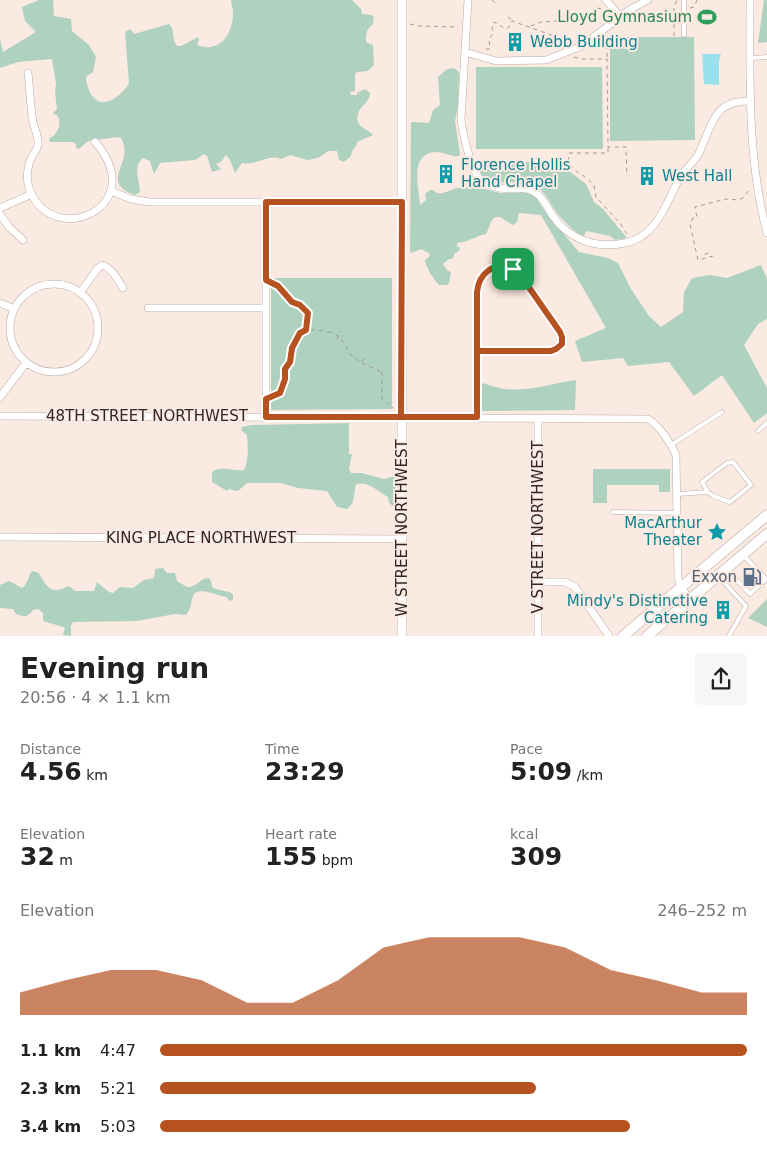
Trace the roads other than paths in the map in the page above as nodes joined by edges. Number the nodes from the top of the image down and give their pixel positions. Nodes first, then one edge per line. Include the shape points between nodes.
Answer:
1 (402, 0) edge
2 (468, 0) edge
3 (606, 0) edge
4 (648, 0) edge
5 (684, 0) edge
6 (750, 0) edge
7 (620, 17) junction
8 (684, 35) dead end
9 (467, 53) junction
10 (767, 57) edge
11 (750, 58) junction
12 (28, 73) dead end
13 (750, 100) junction
14 (95, 142) dead end
15 (111, 191) junction
16 (32, 194) junction
17 (266, 202) junction
18 (402, 202) junction
19 (0, 208) edge
20 (0, 214) edge
21 (765, 221) edge
22 (767, 234) edge
23 (23, 240) dead end
24 (123, 288) dead end
25 (80, 293) junction
26 (0, 303) edge
27 (148, 308) dead end
28 (266, 308) junction
29 (14, 309) junction
30 (477, 351) junction
31 (26, 363) junction
32 (0, 397) edge
33 (722, 412) dead end
34 (0, 416) edge
35 (266, 417) junction
36 (401, 417) junction
37 (477, 417) junction
38 (538, 418) junction
39 (767, 423) edge
40 (758, 431) dead end
41 (671, 445) junction
42 (708, 492) junction
43 (678, 494) junction
44 (613, 512) dead end
45 (678, 513) junction
46 (767, 515) edge
47 (767, 534) edge
48 (0, 537) edge
49 (402, 538) junction
50 (742, 554) junction
51 (726, 568) junction
52 (717, 575) junction
53 (538, 582) junction
54 (681, 586) junction
55 (689, 599) junction
56 (402, 636) edge
57 (538, 636) edge
58 (609, 636) edge
59 (623, 636) edge
60 (647, 636) edge
61 (729, 636) edge

1 - 18 street, W STREET NORTHWEST
2 - 9 street
3 - 7 street
4 - 7 street
5 - 8 lane
6 - 11 street
7 - 9 street via 582,46 546,60 496,61
9 - 13 street via 462,127 474,172 487,185 536,192 559,224 580,240 607,244 629,242 652,228 682,175 699,153 717,113 732,102
10 - 11 lane
11 - 13 street
12 - 16 street via 33,122 38,138 28,168
13 - 21 street via 754,167
14 - 15 street via 112,170
15 - 16 street via 96,211 72,219 48,212
15 - 17 street via 147,202
16 - 19 street
17 - 18 street
17 - 28 street
18 - 36 street, W STREET NORTHWEST
20 - 23 street via 8,227
21 - 22 street
24 - 25 street via 112,271 102,265
25 - 29 street via 64,286 47,285 27,293
25 - 31 street via 91,306 96,319 96,339 88,355 78,364 60,371 43,370
26 - 29 street
27 - 28 street
28 - 35 street
29 - 31 street via 10,329 12,341
30 - 30 street via 551,351 562,344 560,332 521,276 510,267 490,268 479,281
30 - 37 street
31 - 32 street
33 - 41 lane
34 - 35 street, 48TH STREET NORTHWEST
35 - 36 street, 48TH STREET NORTHWEST
36 - 37 street, 48TH STREET NORTHWEST
36 - 49 street, W STREET NORTHWEST
37 - 38 street, 48TH STREET NORTHWEST
38 - 41 street, 48TH STREET NORTHWEST via 644,418 656,424
38 - 53 street, V STREET NORTHWEST
39 - 40 lane
41 - 43 street via 676,459
42 - 42 lane via 730,502 751,485 733,462 702,482
42 - 43 lane
43 - 45 street
44 - 45 lane
45 - 54 street
46 - 54 main road
47 - 50 main road
48 - 49 street, KING PLACE NORTHWEST
49 - 56 street, W STREET NORTHWEST
50 - 51 main road
50 - 51 lane via 766,579 750,594
51 - 52 main road
52 - 55 main road
52 - 61 lane via 746,606
53 - 57 street, V STREET NORTHWEST
53 - 58 street via 565,582 575,587
54 - 55 street
54 - 59 main road
55 - 60 main road

